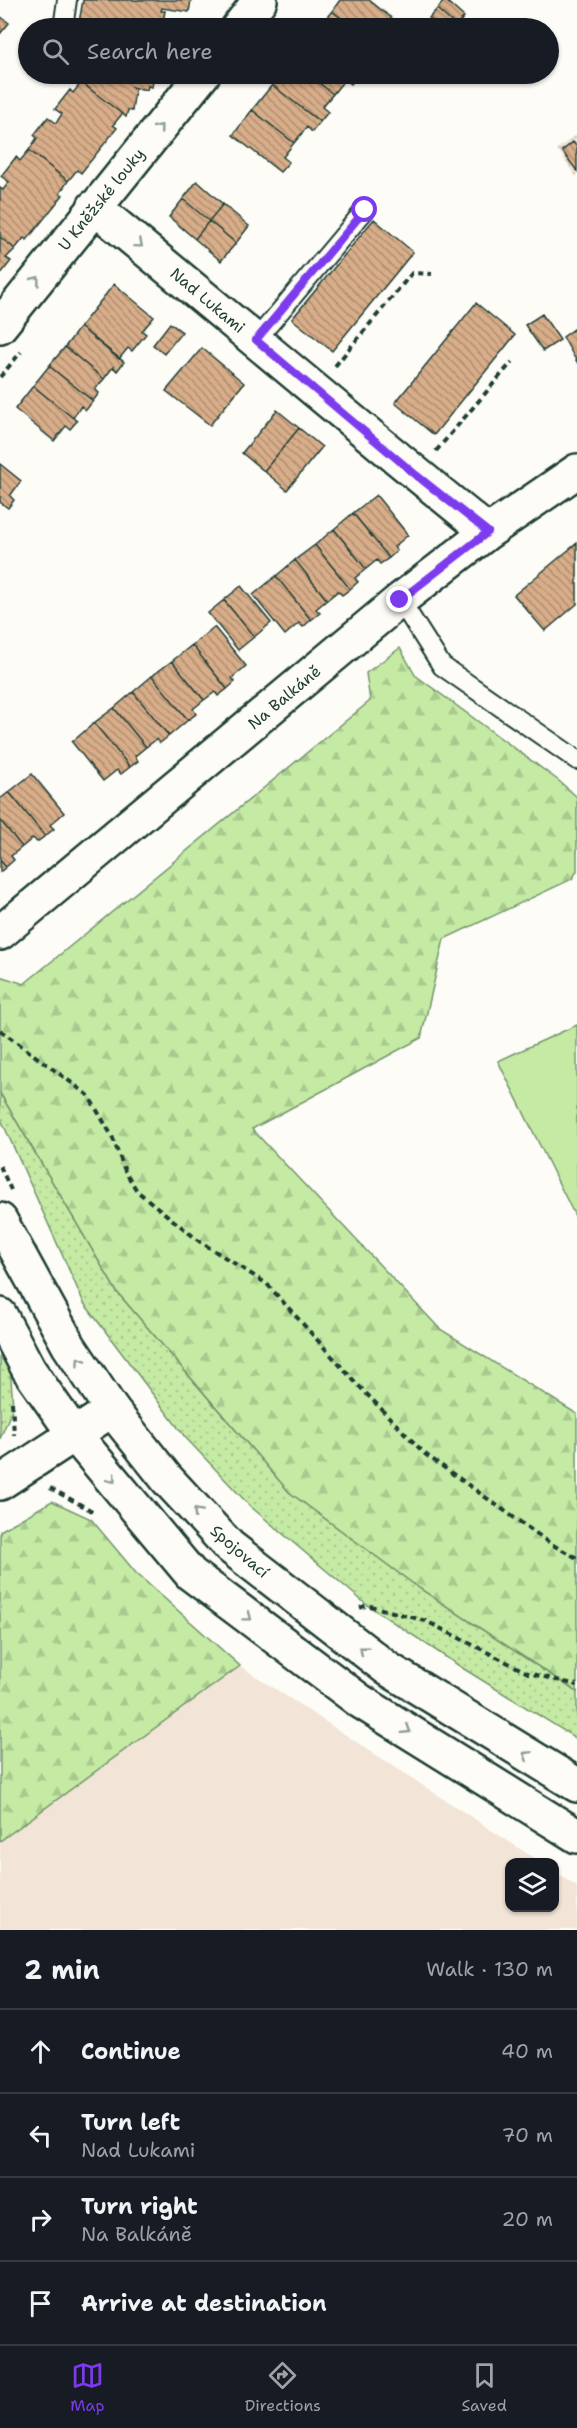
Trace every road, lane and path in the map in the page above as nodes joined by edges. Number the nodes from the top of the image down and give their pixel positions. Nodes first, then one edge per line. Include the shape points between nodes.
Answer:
1 (66, 0) edge
2 (260, 0) edge
3 (64, 18) edge
4 (246, 18) edge
5 (195, 84) edge
6 (94, 207) junction
7 (365, 210) dead end
8 (432, 273) dead end
9 (0, 326) edge
10 (256, 340) junction
11 (512, 362) dead end
12 (316, 389) junction
13 (577, 471) edge
14 (416, 475) junction
15 (488, 532) junction
16 (400, 600) junction
17 (577, 760) edge
18 (0, 933) edge
19 (0, 1030) edge
20 (0, 1220) edge
21 (0, 1315) edge
22 (112, 1410) junction
23 (74, 1434) junction
24 (0, 1483) edge
25 (577, 1558) edge
26 (353, 1611) dead end
27 (577, 1685) edge
28 (577, 1785) edge
29 (577, 1836) edge

1 - 3 lane
2 - 4 street
6 -> 5 street, U Kněžské louky
9 -> 6 street, U Kněžské louky
6 -> 10 street, Nad Lukami
7 - 10 lane
8 - 12 path via 412,273
10 - 12 street, Nad Lukami
11 - 14 path
12 - 14 street, Nad Lukami
13 - 15 street, Na Balkáně
14 - 15 street, Nad Lukami
15 - 16 street, Na Balkáně
16 - 17 lane via 442,666
16 - 18 street, Na Balkáně
19 - 25 path via 88,1095 137,1191 199,1241 267,1284 425,1454 551,1544
22 -> 20 street, Spojovací via 69,1346
21 - 23 street via 30,1370
22 - 23 street
28 -> 22 street, Spojovací via 388,1669 229,1546 167,1479
23 - 24 street
23 -> 29 street via 191,1574 360,1701
26 - 27 path via 367,1605 426,1621 528,1673

